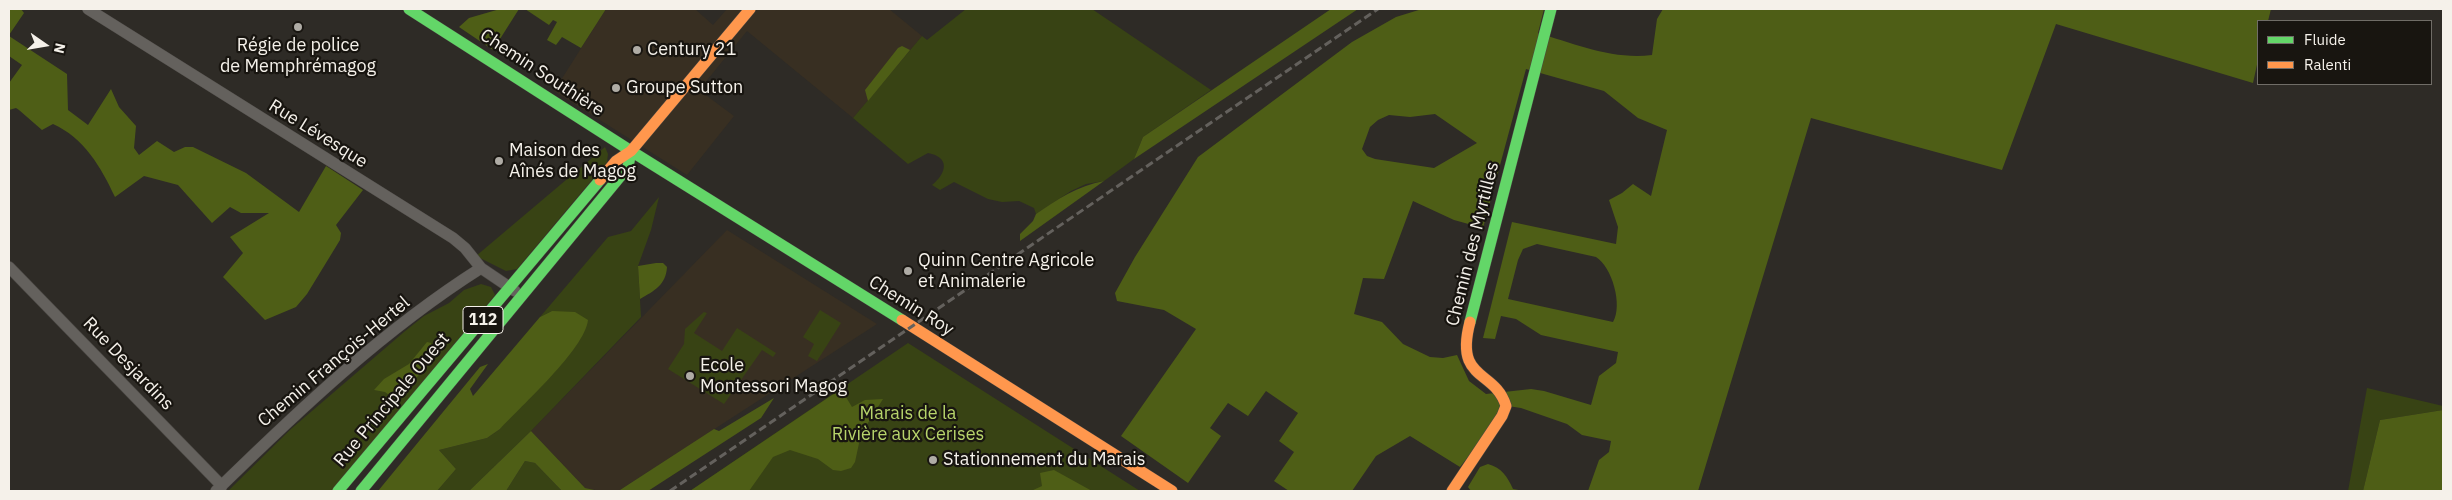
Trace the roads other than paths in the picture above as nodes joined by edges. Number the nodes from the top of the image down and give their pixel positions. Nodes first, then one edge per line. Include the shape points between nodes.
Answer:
1 (88, 9) edge
2 (409, 9) edge
3 (750, 9) edge
4 (1552, 9) edge
5 (631, 151) junction
6 (9, 267) edge
7 (481, 268) junction
8 (510, 288) junction
9 (522, 296) junction
10 (219, 488) edge
11 (338, 491) edge
12 (362, 491) edge
13 (1172, 491) edge
14 (1452, 491) edge

1 - 7 street, Rue Lévesque via 453,238
2 - 5 street, Chemin Southière
3 - 5 street, Rue Principale Ouest / 112
4 - 14 street, Chemin des Myrtilles via 1466,336 1471,366 1480,378 1500,392 1506,406
5 - 8 street, Rue Principale Ouest / 112 via 616,161
5 - 9 street, Rue Principale Ouest / 112 via 628,167
5 - 13 street, Chemin Roy
6 - 10 street, Rue Desjardins
7 - 8 street, Rue Lévesque
7 - 10 street, Chemin François-Hertel via 352,365
8 - 9 street, Rue Lévesque
8 - 11 street, Rue Principale Ouest / 112
9 - 12 street, Rue Principale Ouest / 112

